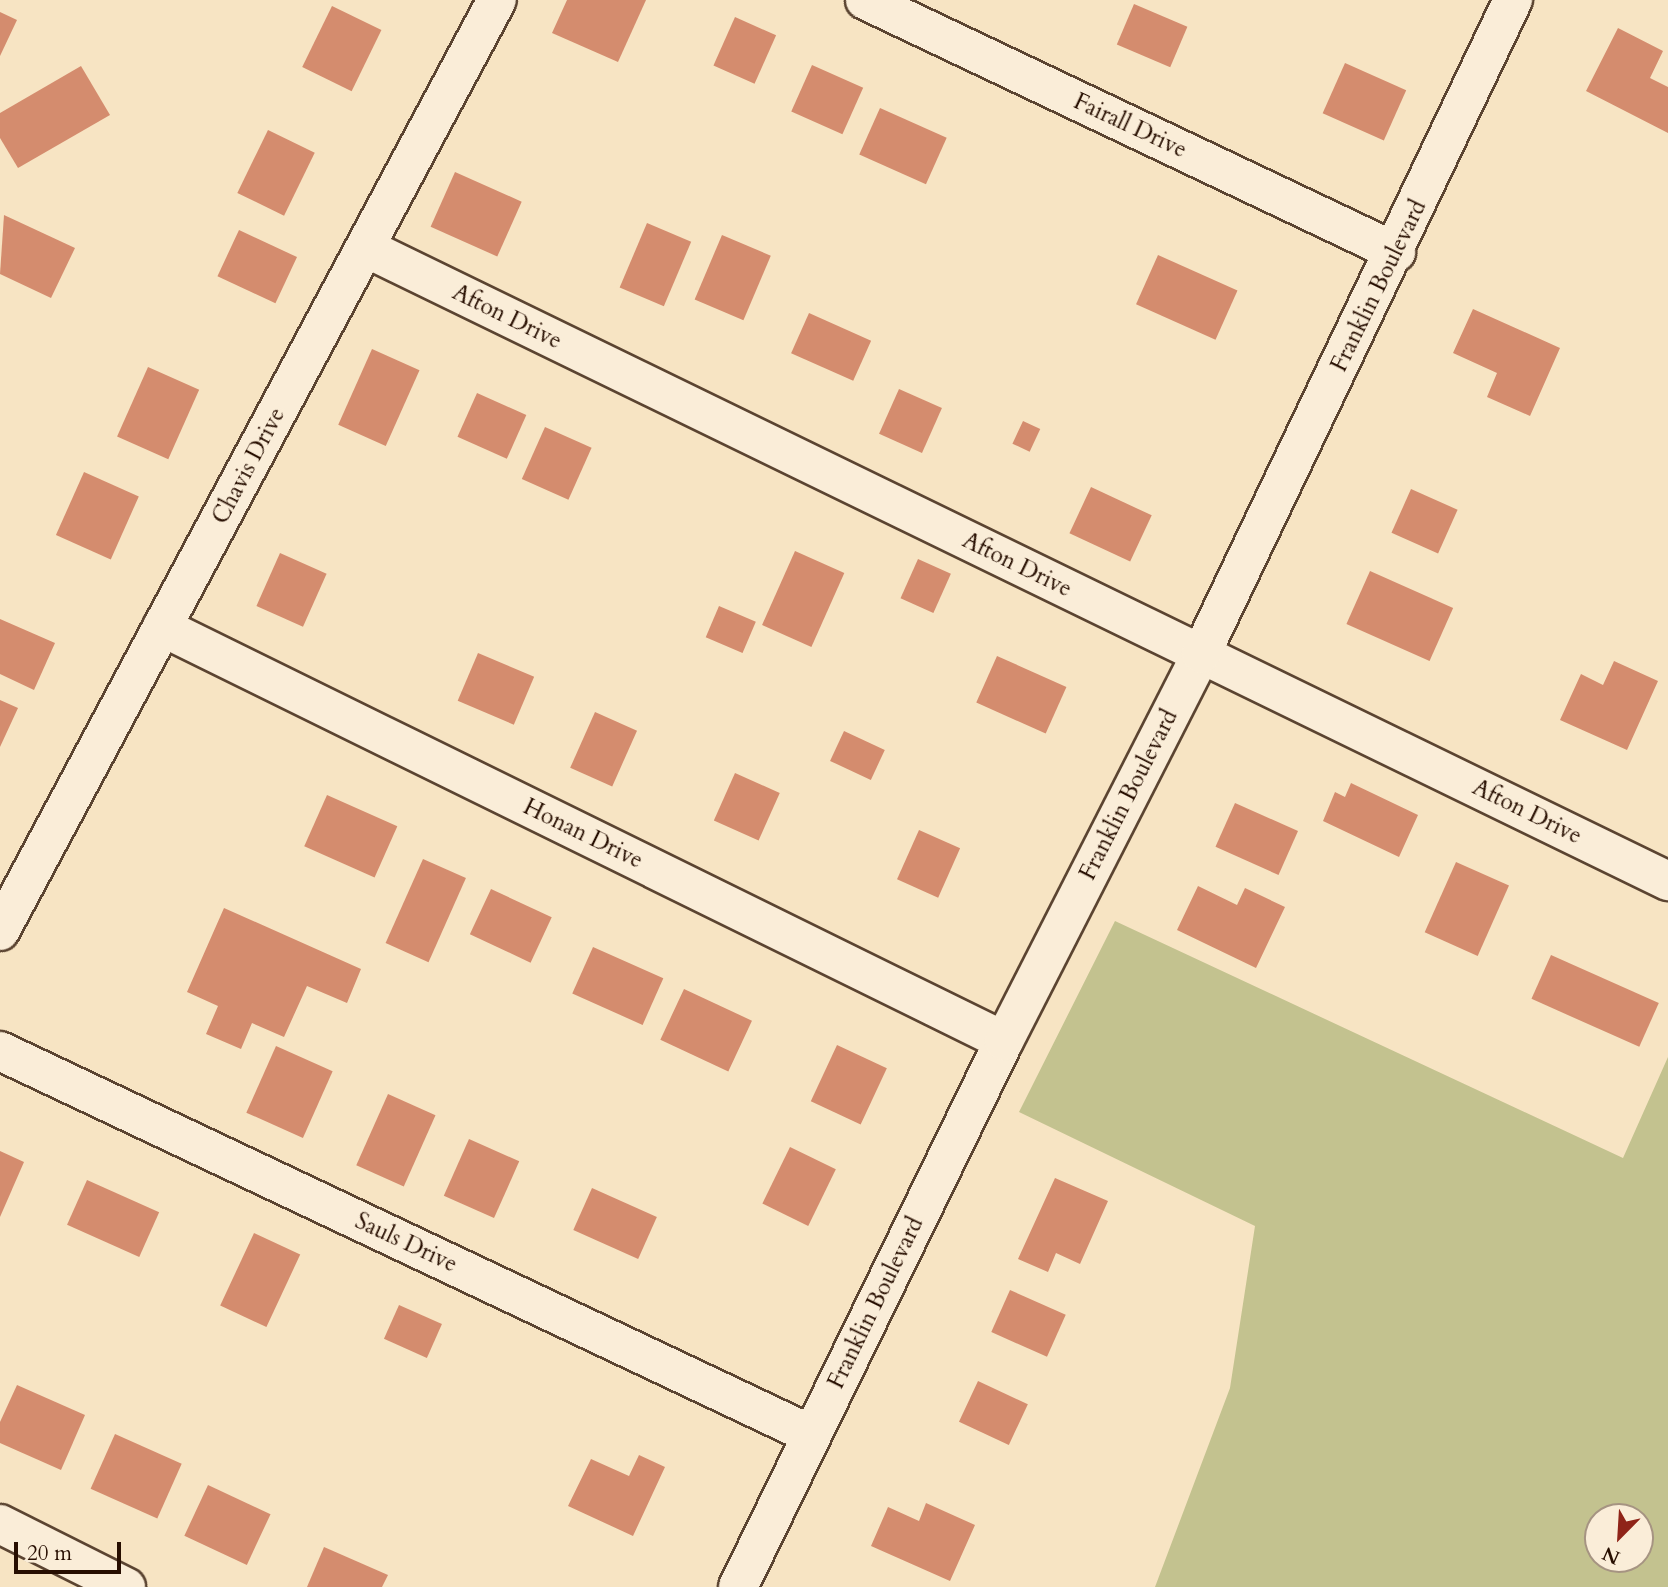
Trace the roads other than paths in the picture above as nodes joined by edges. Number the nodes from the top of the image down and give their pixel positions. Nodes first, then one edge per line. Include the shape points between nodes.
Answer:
1 (497, 0) edge
2 (865, 0) edge
3 (1513, 0) edge
4 (366, 248) junction
5 (1396, 252) junction
6 (162, 627) junction
7 (1201, 654) junction
8 (1668, 881) edge
9 (0, 932) edge
10 (1004, 1041) junction
11 (0, 1051) edge
12 (812, 1434) junction
13 (0, 1524) edge
14 (126, 1587) edge
15 (738, 1587) edge

1 - 4 street, Chavis Drive
2 - 5 street, Fairall Drive
3 - 5 street, Franklin Boulevard
4 - 6 street, Chavis Drive
4 - 7 street, Afton Drive
5 - 7 street, Franklin Boulevard
6 - 9 street, Chavis Drive
6 - 10 street, Honan Drive
7 - 8 street, Afton Drive
7 - 10 street, Franklin Boulevard
10 - 12 street, Franklin Boulevard
11 - 12 street, Sauls Drive
12 - 15 street, Franklin Boulevard
13 - 14 street

